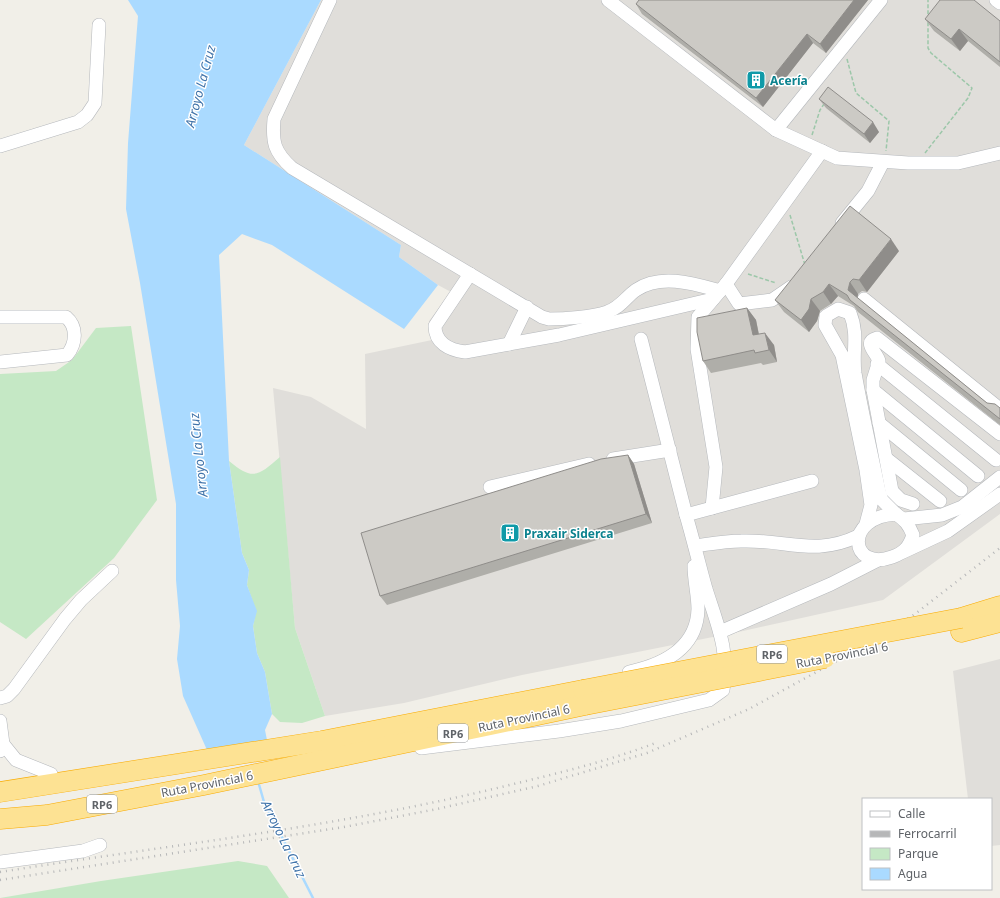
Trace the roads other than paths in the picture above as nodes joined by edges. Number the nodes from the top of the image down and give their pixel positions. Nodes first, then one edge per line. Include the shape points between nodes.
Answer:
1 (330, 0) edge
2 (608, 0) edge
3 (881, 0) edge
4 (996, 0) edge
5 (1000, 3) edge
6 (99, 25) dead end
7 (776, 130) junction
8 (0, 146) edge
9 (822, 151) junction
10 (1000, 153) edge
11 (887, 162) junction
12 (834, 233) edge
13 (806, 269) edge
14 (470, 274) junction
15 (720, 291) junction
16 (864, 299) dead end
17 (527, 308) junction
18 (0, 317) edge
19 (856, 333) junction
20 (642, 338) dead end
21 (509, 344) junction
22 (870, 347) junction
23 (855, 355) junction
24 (0, 362) edge
25 (877, 364) junction
26 (873, 390) junction
27 (1000, 409) edge
28 (879, 423) junction
29 (1000, 434) edge
30 (670, 450) junction
31 (887, 459) junction
32 (996, 460) dead end
33 (978, 476) dead end
34 (1000, 477) edge
35 (812, 481) dead end
36 (490, 487) dead end
37 (961, 490) dead end
38 (1000, 494) edge
39 (940, 501) dead end
40 (913, 504) dead end
41 (712, 508) junction
42 (686, 515) junction
43 (900, 517) junction
44 (866, 524) junction
45 (858, 536) junction
46 (695, 546) junction
47 (902, 553) junction
48 (878, 560) junction
49 (112, 571) dead end
50 (1000, 607) edge
51 (1000, 622) edge
52 (961, 625) junction
53 (1000, 625) edge
54 (720, 632) junction
55 (584, 697) junction
56 (0, 698) edge
57 (442, 718) junction
58 (0, 721) edge
59 (1, 745) edge
60 (325, 760) junction
61 (200, 762) junction
62 (51, 774) junction
63 (0, 778) edge
64 (0, 792) edge
65 (47, 815) junction
66 (0, 819) edge
67 (0, 826) edge
68 (100, 845) dead end
69 (0, 862) edge

1 - 14 lane via 274,119 272,135 280,158 292,168
2 - 7 lane
3 - 7 lane
4 - 5 lane
6 - 8 lane via 95,103 87,115 78,122
7 - 9 lane
9 - 11 lane via 837,158
9 - 15 lane
10 - 11 lane via 958,163
11 - 12 lane via 868,191
13 - 15 lane via 790,288 772,300 739,304
14 - 17 lane
14 - 21 lane via 435,326 435,335 440,342 456,351 465,352
15 - 17 lane via 686,281 651,283 636,289 617,307 607,312 549,319
15 - 21 lane via 559,335
15 - 41 lane via 698,317 697,349 716,467
16 - 27 lane
17 - 21 lane
18 - 24 lane via 66,316 75,339 67,355
19 - 22 lane
19 - 23 lane
19 - 44 lane via 850,313 838,309 826,316 824,325 842,355 866,470 870,505
20 - 30 lane
22 - 23 lane
22 - 25 lane via 878,358
22 - 29 lane via 870,342 877,338
23 - 43 lane via 855,372 879,491 882,500
25 - 26 lane
25 - 32 lane
26 - 28 lane
26 - 33 lane
28 - 31 lane
28 - 37 lane
30 - 36 lane via 601,461
30 - 42 lane
31 - 39 lane
31 - 40 lane via 892,491 901,500
34 - 43 lane via 962,507 942,515
35 - 41 lane
38 - 47 lane via 948,531
41 - 42 lane
42 - 46 lane
43 - 44 lane via 879,517
43 - 47 lane via 909,526 912,535 908,547
44 - 45 lane
45 - 46 lane via 820,548 741,540
45 - 48 lane via 862,553
46 - 54 lane
46 - 57 lane via 694,568 698,609 694,630 682,649 642,669 526,695
47 - 48 lane
48 - 54 lane via 831,584
49 - 56 lane via 65,619 14,689 7,696
50 - 52 highway
51 - 52 highway, Ruta Provincial 6 / RP6
52 - 53 highway
52 - 55 highway, Ruta Provincial 6 / RP6, bridge
54 - 60 lane via 724,642 726,672 723,690 709,700 621,722
55 - 57 highway, Ruta Provincial 6 / RP6
55 - 60 highway, Ruta Provincial 6 / RP6
57 - 61 highway, Ruta Provincial 6 / RP6
58 - 59 lane
59 - 62 lane via 16,760
60 - 65 highway, Ruta Provincial 6 / RP6
61 - 62 highway
61 - 64 highway, Ruta Provincial 6 / RP6
62 - 63 highway
65 - 66 highway, Ruta Provincial 6 / RP6
65 - 67 highway
68 - 69 lane via 83,851

